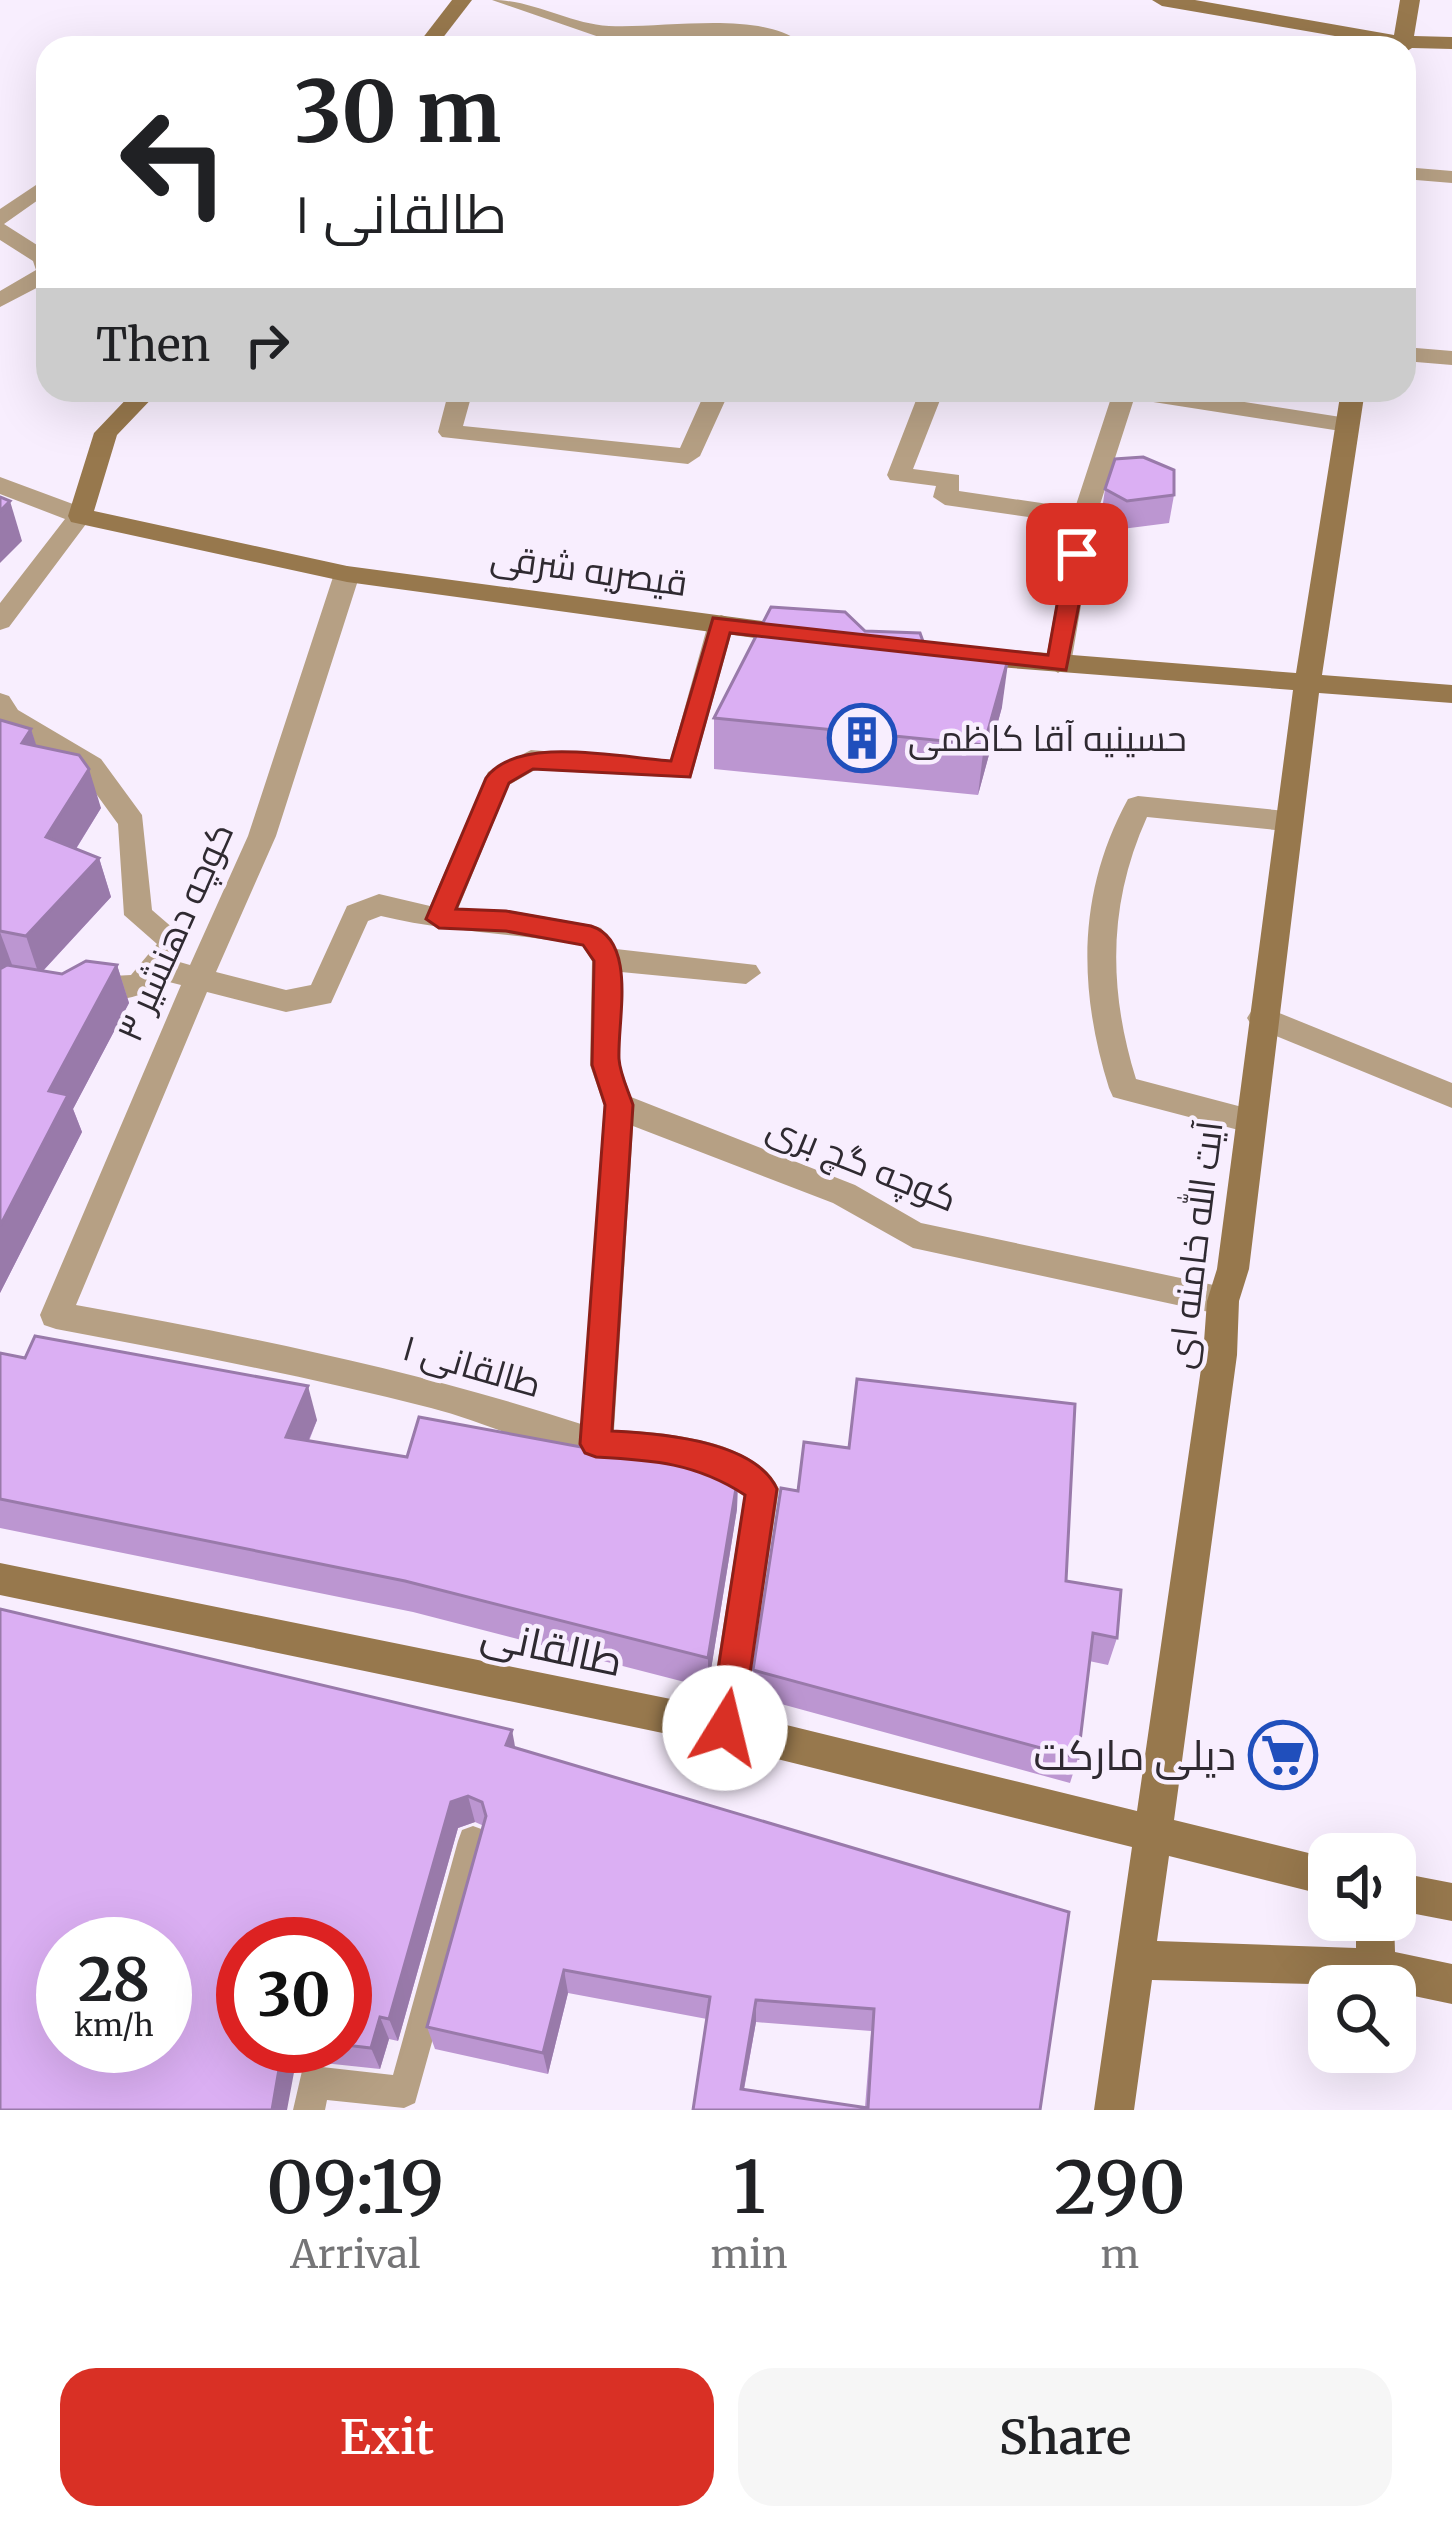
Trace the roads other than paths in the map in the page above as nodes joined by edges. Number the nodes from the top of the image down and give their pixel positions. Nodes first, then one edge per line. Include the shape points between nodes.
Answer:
1 (462, 0) edge
2 (502, 0) edge
3 (1162, 0) edge
4 (434, 36) edge
5 (762, 36) edge
6 (1354, 36) edge
7 (1452, 43) edge
8 (1416, 44) edge
9 (1416, 174) edge
10 (1452, 177) edge
11 (0, 191) edge
12 (36, 192) edge
13 (22, 202) junction
14 (0, 219) edge
15 (0, 230) edge
16 (36, 253) edge
17 (36, 280) edge
18 (0, 300) edge
19 (1416, 355) edge
20 (1452, 358) edge
21 (137, 402) edge
22 (458, 402) edge
23 (713, 402) edge
24 (927, 402) edge
25 (1118, 402) edge
26 (1199, 402) edge
27 (1351, 402) edge
28 (1348, 425) junction
29 (0, 485) edge
30 (80, 517) junction
31 (1084, 517) junction
32 (347, 574) junction
33 (0, 621) edge
34 (721, 624) junction
35 (834, 640) edge
36 (947, 653) edge
37 (1058, 664) junction
38 (1309, 686) junction
39 (1452, 694) edge
40 (0, 702) edge
41 (1286, 821) junction
42 (439, 919) junction
43 (608, 959) junction
44 (154, 967) junction
45 (746, 974) dead end
46 (196, 980) junction
47 (55, 993) edge
48 (1262, 1018) junction
49 (1452, 1096) edge
50 (619, 1105) junction
51 (1250, 1121) junction
52 (1223, 1301) junction
53 (56, 1315) joint
54 (596, 1444) junction
55 (0, 1580) edge
56 (725, 1728) junction
57 (1152, 1836) junction
58 (473, 1841) edge
59 (1308, 1872) edge
60 (1416, 1895) edge
61 (1452, 1902) edge
62 (1135, 1960) junction
63 (1308, 1966) edge
64 (1416, 1976) edge
65 (1452, 1984) edge
66 (309, 2110) edge
67 (1114, 2110) edge

1 - 4 main road
2 - 5 street via 602,32
3 - 6 main road
7 - 8 main road
9 - 10 street
11 - 13 street
12 - 13 street
13 - 14 street
15 - 16 street
17 - 18 street
19 - 20 street
21 - 30 main road via 106,434
22 - 23 street via 450,432 688,456
24 - 31 street via 899,475 950,480 945,497
25 - 31 street
26 - 28 street
27 - 28 main road, آیت الله خامنه ای
28 - 38 main road, آیت الله خامنه ای
29 - 30 street
30 - 32 main road, قیصریه شرقی
30 - 33 street
31 - 37 street
32 - 34 main road, قیصریه شرقی
32 - 46 street, کوچه دهنشیر ۳ via 262,836
34 - 35 main road, قیصریه شرقی
34 - 42 street via 681,771 531,760 510,768 498,778
36 - 37 main road
37 - 38 main road
38 - 39 main road
38 - 41 main road, آیت الله خامنه ای
40 - 44 street via 8,716 91,766 132,822 138,915 175,942
41 - 48 main road, آیت الله خامنه ای
41 - 51 street via 1138,806 1110,860 1099,945 1109,1045 1124,1088
42 - 43 street via 591,936
42 - 46 street via 379,905 357,914 321,995 286,1001
43 - 45 street
43 - 50 street via 605,1065
44 - 46 street
44 - 47 street via 139,986 90,983 76,997
46 - 53 street, کوچه دهنشیر ۳
48 - 49 street
48 - 51 main road, آیت الله خامنه ای
50 - 52 street, کوچه گچ بری via 878,1208 913,1235
50 - 54 street
51 - 52 main road, آیت الله خامنه ای
52 - 57 main road, آیت الله خامنه ای
53 - 54 street, طالقانی ۱ via 299,1360
54 - 56 street, طالقانی ۱ via 668,1447 718,1460 762,1489
55 - 56 main road, طالقانی
56 - 57 main road, طالقانی
57 - 59 main road, طالقانی
57 - 62 main road, آیت الله خامنه ای
58 - 66 lane via 404,2092 313,2082
60 - 61 main road
62 - 63 main road
62 - 67 main road, آیت الله خامنه ای
64 - 65 main road

